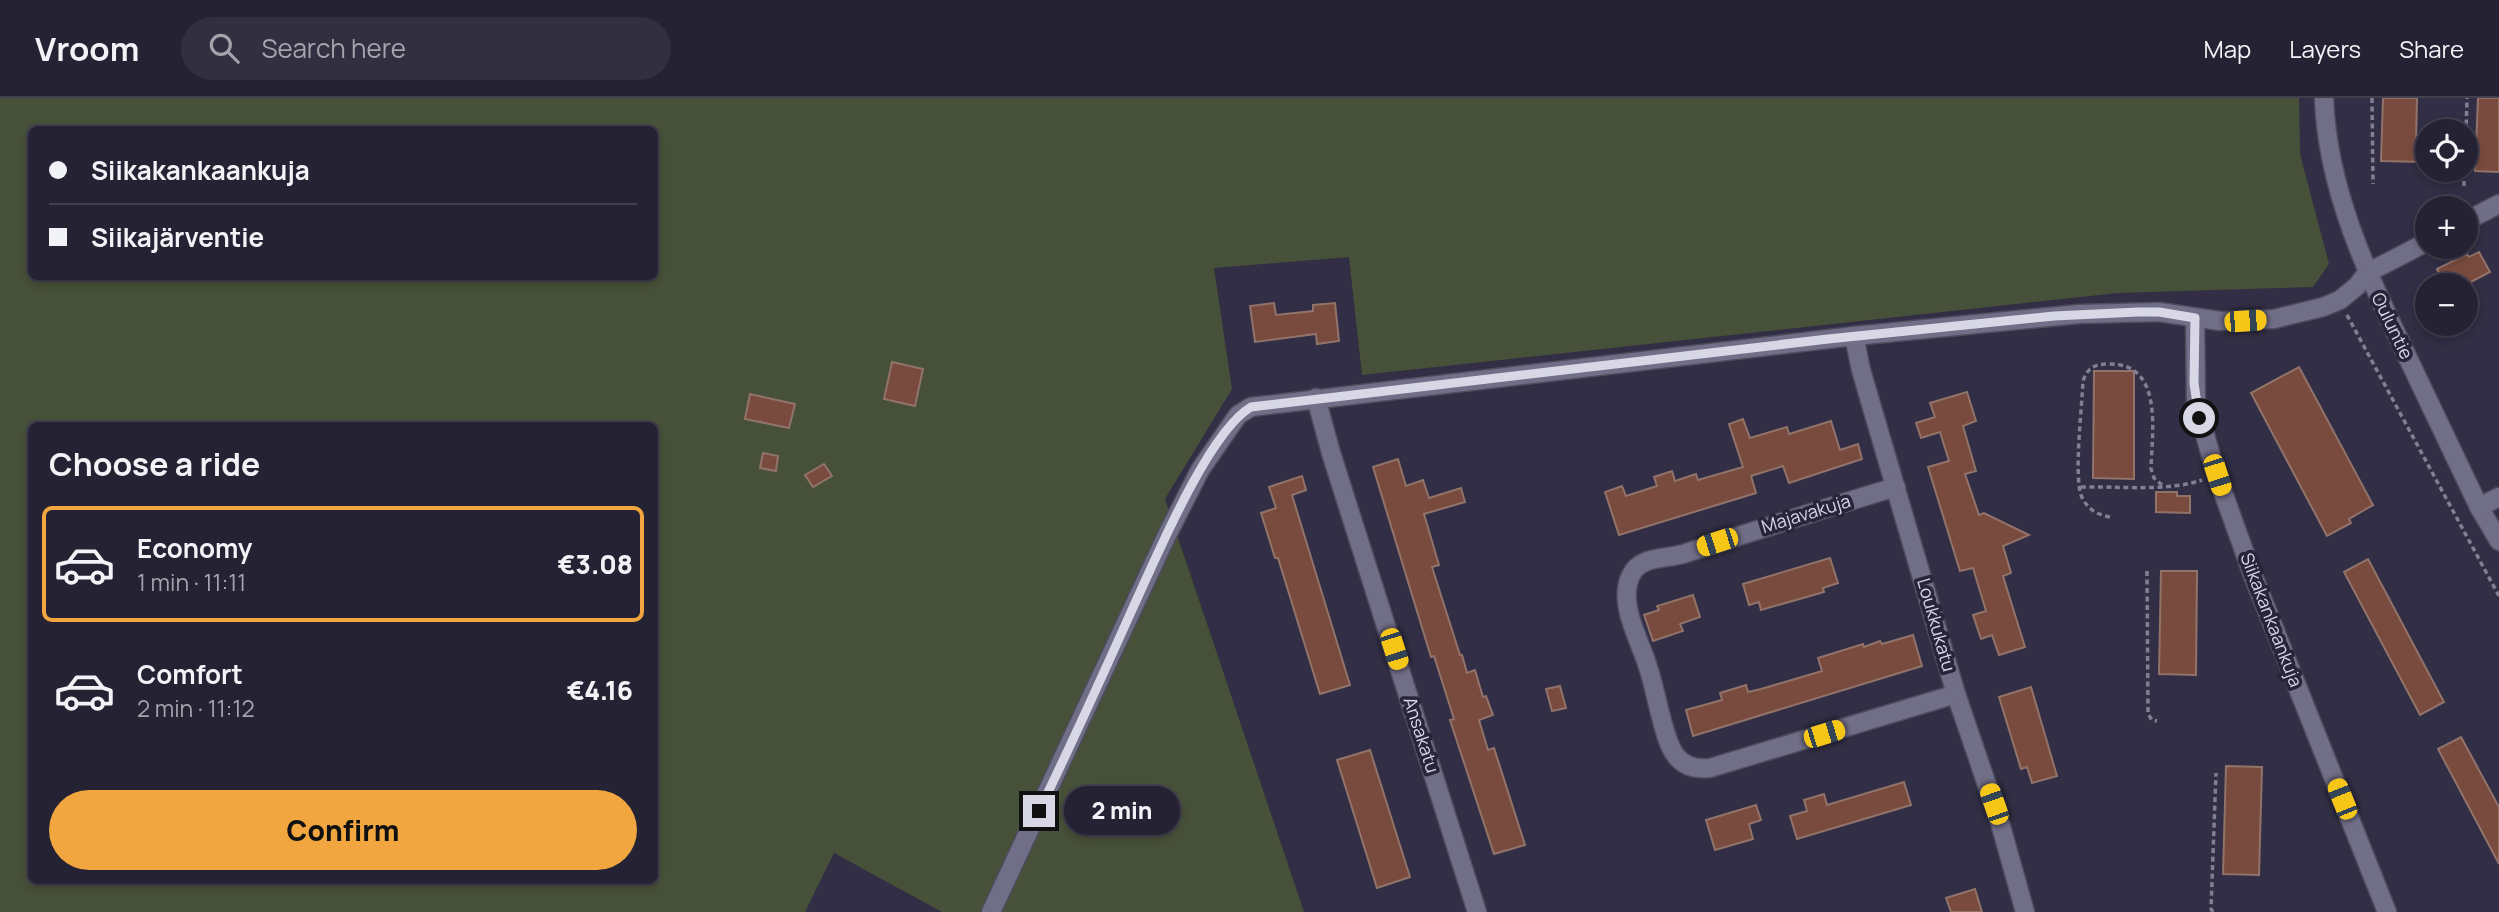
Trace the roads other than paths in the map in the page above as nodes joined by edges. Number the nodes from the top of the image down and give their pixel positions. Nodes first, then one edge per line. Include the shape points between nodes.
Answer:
1 (2324, 98) edge
2 (2499, 204) edge
3 (2478, 215) edge
4 (2415, 248) edge
5 (2367, 273) junction
6 (2195, 318) junction
7 (1854, 336) junction
8 (1316, 398) junction
9 (1896, 487) junction
10 (2499, 497) edge
11 (2479, 507) junction
12 (2499, 541) edge
13 (1956, 694) junction
14 (991, 912) edge
15 (1477, 912) edge
16 (2025, 912) edge
17 (2387, 912) edge

1 - 5 street, Ouluntie via 2339,195
2 - 3 street
4 - 5 street
5 - 6 street via 2340,300 2274,319
5 - 11 street, Ouluntie
6 - 7 street via 2118,312
6 - 17 street, Siikakankaankuja via 2196,402 2217,475
7 - 8 street
7 - 9 street, Loukkukatu
8 - 14 street via 1245,410 1200,470
8 - 15 street, Ansakatu
9 - 13 street, Loukkukatu
9 - 13 street, Majavakuja via 1655,559 1636,568 1629,579 1628,604 1669,743 1680,761 1692,768 1710,768
10 - 11 street
11 - 12 street, Ouluntie
13 - 16 street, Loukkukatu

